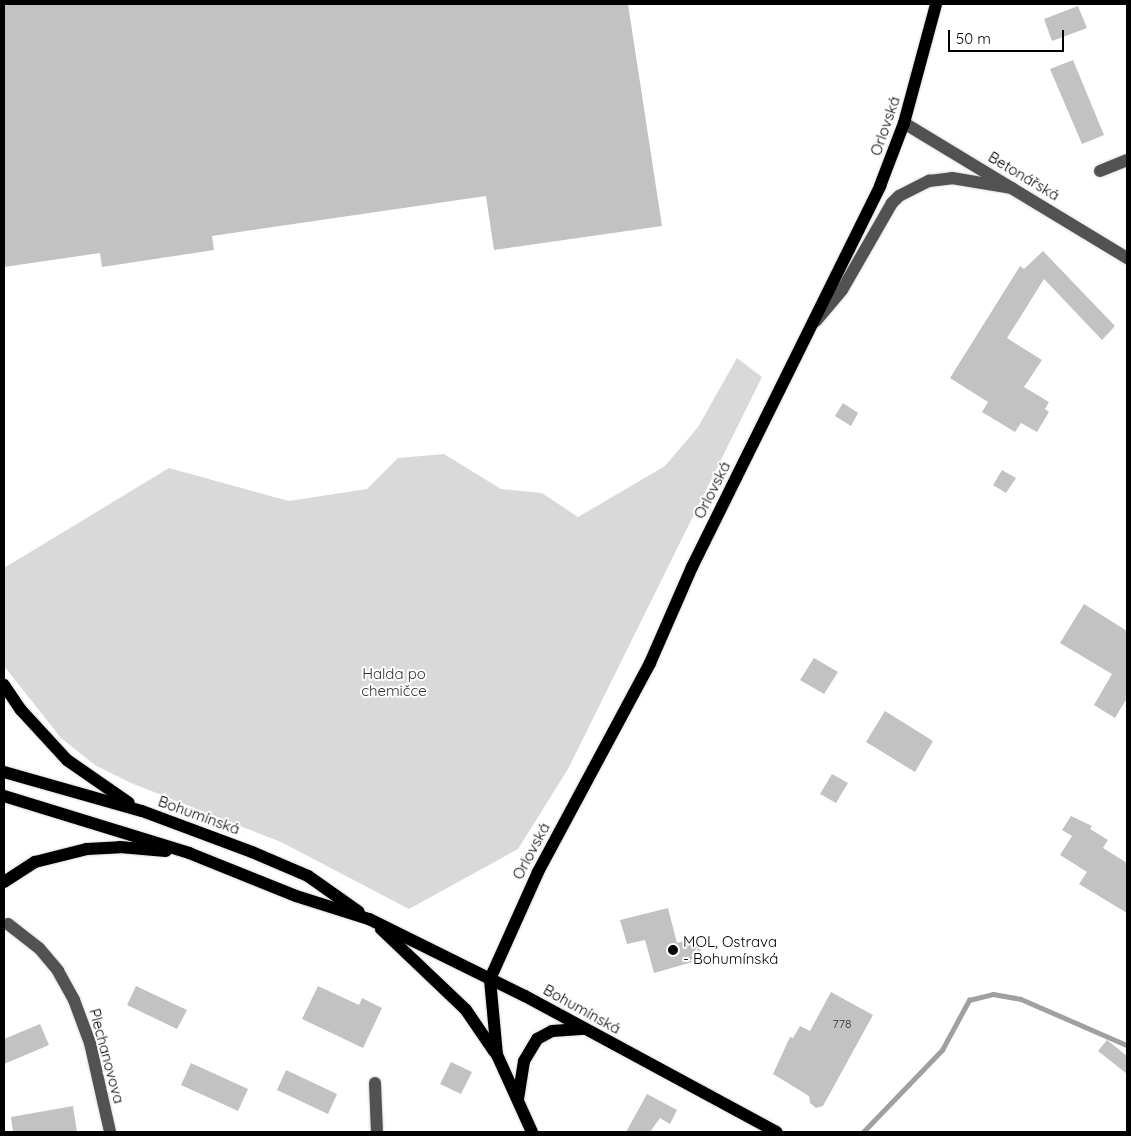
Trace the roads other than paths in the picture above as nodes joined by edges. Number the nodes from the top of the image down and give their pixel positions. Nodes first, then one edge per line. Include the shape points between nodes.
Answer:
1 (936, 4) edge
2 (904, 123) junction
3 (1127, 160) edge
4 (1100, 171) dead end
5 (1012, 188) junction
6 (1127, 258) edge
7 (814, 323) junction
8 (4, 685) edge
9 (4, 772) edge
10 (4, 796) edge
11 (142, 812) junction
12 (189, 853) junction
13 (4, 882) edge
14 (369, 919) junction
15 (8, 924) dead end
16 (490, 979) junction
17 (584, 1029) junction
18 (497, 1055) junction
19 (375, 1083) dead end
20 (518, 1099) junction
21 (110, 1132) edge
22 (377, 1132) edge
23 (532, 1132) edge
24 (777, 1132) edge

1 - 2 main road, Orlovská
2 - 5 street, Betonářská
2 - 7 main road, Orlovská via 880,186
3 - 4 street
5 - 6 street, Betonářská
5 - 7 street via 952,178 928,181 899,196 842,290
7 - 16 main road, Orlovská via 692,567 645,672 534,880
8 - 11 main road via 26,716 67,760
9 - 11 main road, Bohumínská
10 - 12 main road, Bohumínská
11 - 14 main road, Bohumínská via 308,876
12 - 13 main road via 120,847 87,849 35,862
12 - 14 main road, Bohumínská via 296,896
14 - 16 main road, Bohumínská
14 - 18 main road via 466,1010
15 - 21 street, Plechanovova via 39,948 58,971 74,1000 90,1043
16 - 17 main road, Bohumínská
16 - 18 main road
17 - 20 main road via 552,1031 537,1038 524,1061
17 - 24 main road, Bohumínská
18 - 20 main road
19 - 22 street
20 - 23 main road

